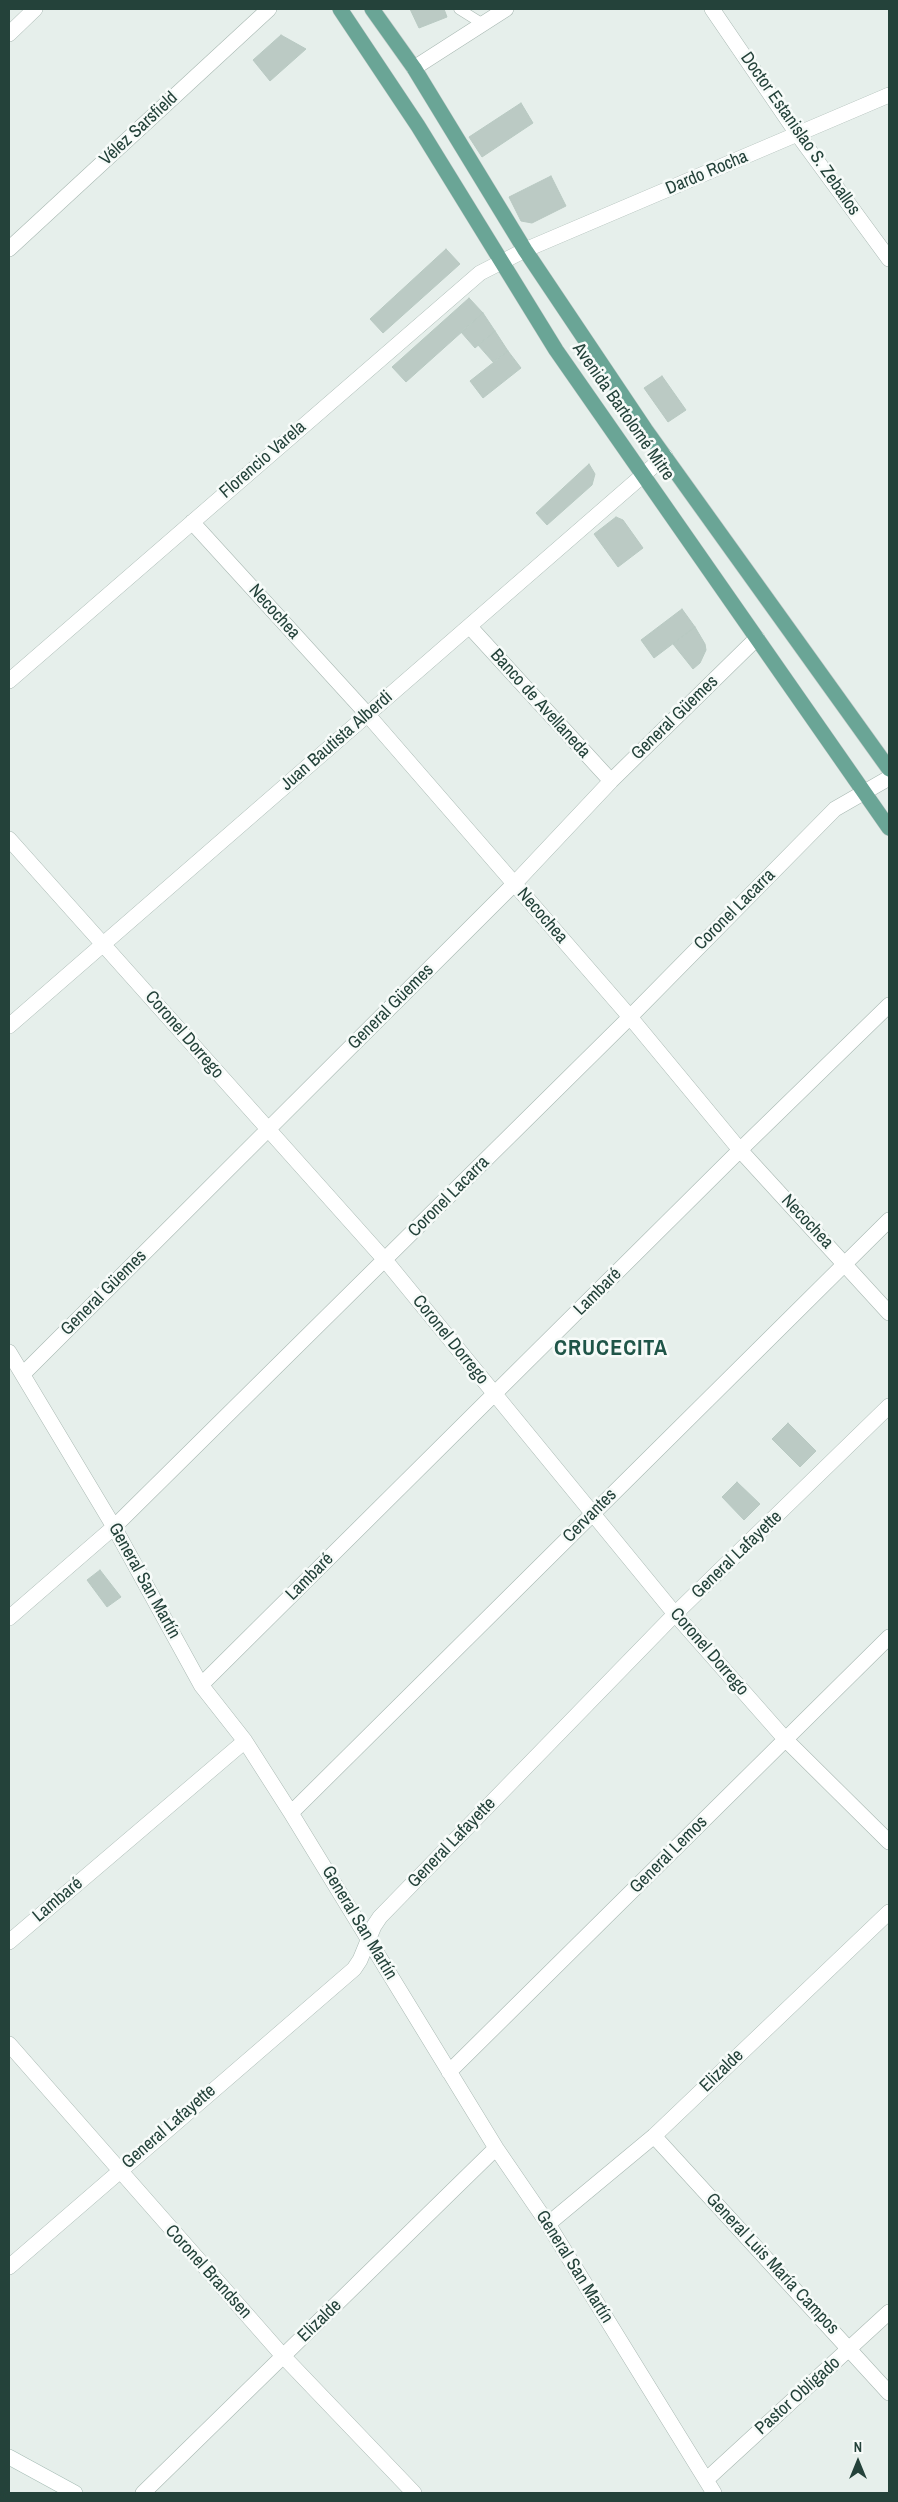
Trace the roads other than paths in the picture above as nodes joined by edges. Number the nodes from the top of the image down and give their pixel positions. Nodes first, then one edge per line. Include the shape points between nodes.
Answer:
1 (35, 9) edge
2 (269, 9) edge
3 (340, 9) edge
4 (372, 9) edge
5 (459, 9) edge
6 (506, 9) edge
7 (712, 9) edge
8 (483, 24) junction
9 (9, 34) edge
10 (414, 68) junction
11 (889, 95) edge
12 (798, 135) junction
13 (9, 248) edge
14 (524, 250) junction
15 (889, 257) edge
16 (501, 261) junction
17 (665, 456) junction
18 (644, 475) junction
19 (192, 522) junction
20 (470, 627) junction
21 (757, 638) junction
22 (9, 681) edge
23 (367, 714) junction
24 (889, 768) edge
25 (889, 778) edge
26 (610, 781) junction
27 (864, 792) junction
28 (889, 828) edge
29 (9, 839) edge
30 (515, 884) junction
31 (104, 944) junction
32 (889, 1005) edge
33 (630, 1018) junction
34 (9, 1026) edge
35 (266, 1130) junction
36 (740, 1150) junction
37 (889, 1220) edge
38 (385, 1260) junction
39 (846, 1264) junction
40 (889, 1313) edge
41 (9, 1352) edge
42 (23, 1374) junction
43 (495, 1395) junction
44 (889, 1406) edge
45 (593, 1513) junction
46 (114, 1528) junction
47 (675, 1614) junction
48 (9, 1618) edge
49 (889, 1637) edge
50 (201, 1685) junction
51 (786, 1740) junction
52 (245, 1742) junction
53 (291, 1813) junction
54 (889, 1842) edge
55 (889, 1912) edge
56 (368, 1938) junction
57 (9, 1942) edge
58 (9, 2044) edge
59 (449, 2072) junction
60 (654, 2136) junction
61 (496, 2148) junction
62 (119, 2171) junction
63 (548, 2224) junction
64 (9, 2267) edge
65 (889, 2312) edge
66 (850, 2349) junction
67 (283, 2356) junction
68 (889, 2393) edge
69 (9, 2457) edge
70 (706, 2480) junction
71 (75, 2493) edge
72 (143, 2493) edge
73 (414, 2493) edge
74 (714, 2493) edge

1 - 9 street
2 - 13 street, Vélez Sarsfield
3 - 16 main road, Avenida Bartolomé Mitre via 418,126
4 - 10 main road, Avenida Bartolomé Mitre
5 - 8 lane
6 - 8 street
7 - 12 street, Doctor Estanislao S. Zeballos
8 - 10 street
10 - 14 main road, Avenida Bartolomé Mitre
11 - 12 street, Dardo Rocha
12 - 14 street, Dardo Rocha
12 - 15 street, Doctor Estanislao S. Zeballos
14 - 16 street, Florencio Varela
14 - 17 main road, Avenida Bartolomé Mitre
16 - 18 main road, Avenida Bartolomé Mitre via 556,350
16 - 19 street, Florencio Varela via 480,274
17 - 18 street, Juan Bautista Alberdi
17 - 24 main road, Avenida Bartolomé Mitre
18 - 20 street, Juan Bautista Alberdi
18 - 21 main road, Avenida Bartolomé Mitre
19 - 22 street, Florencio Varela
19 - 23 street, Necochea
20 - 23 street, Juan Bautista Alberdi
20 - 26 street, Banco de Avellaneda
21 - 26 street, General Güemes
21 - 27 main road, Avenida Bartolomé Mitre
23 - 30 street, Necochea
23 - 31 street, Juan Bautista Alberdi
25 - 27 street, Coronel Lacarra
26 - 30 street, General Güemes
27 - 28 main road, Avenida Bartolomé Mitre
27 - 33 street, Coronel Lacarra via 835,809
29 - 31 street, Coronel Dorrego
30 - 33 street, Necochea
30 - 35 street, General Güemes
31 - 34 street, Juan Bautista Alberdi
31 - 35 street, Coronel Dorrego
32 - 36 street, Lambaré
33 - 36 street, Necochea
33 - 38 street, Coronel Lacarra
35 - 38 street, Coronel Dorrego
35 - 42 street, General Güemes
36 - 39 street, Necochea
36 - 43 street, Lambaré
37 - 39 street, Cervantes
38 - 43 street, Coronel Dorrego
38 - 46 street, Coronel Lacarra
39 - 40 street, Necochea
39 - 45 street, Cervantes
41 - 42 street, General San Martín
42 - 46 street, General San Martín
43 - 45 street, Coronel Dorrego
43 - 50 street, Lambaré
44 - 47 street, General Lafayette
45 - 47 street, Coronel Dorrego
45 - 53 street, Cervantes
46 - 48 street, Coronel Lacarra
46 - 50 street, General San Martín
47 - 51 street, Coronel Dorrego
47 - 56 street, General Lafayette via 380,1917
49 - 51 street, General Lemos
50 - 52 street, General San Martín
51 - 54 street, Coronel Dorrego
51 - 59 street, General Lemos
52 - 53 street, General San Martín
52 - 57 street, Lambaré
53 - 56 street, General San Martín
55 - 60 street, Elizalde
56 - 59 street, General San Martín
56 - 62 street, General Lafayette via 354,1969
58 - 62 street, Coronel Brandsen
59 - 61 street, General San Martín
60 - 63 street, Elizalde
60 - 66 street, General Luis María Campos
61 - 63 street, General San Martín
61 - 67 street, Elizalde
62 - 64 street, General Lafayette
62 - 67 street, Coronel Brandsen
63 - 70 street, General San Martín
65 - 66 street, Pastor Obligado
66 - 68 street, General Luis María Campos
66 - 70 street, Pastor Obligado
67 - 72 street, Elizalde
67 - 73 street, Coronel Brandsen
69 - 71 street
70 - 74 street, General San Martín

